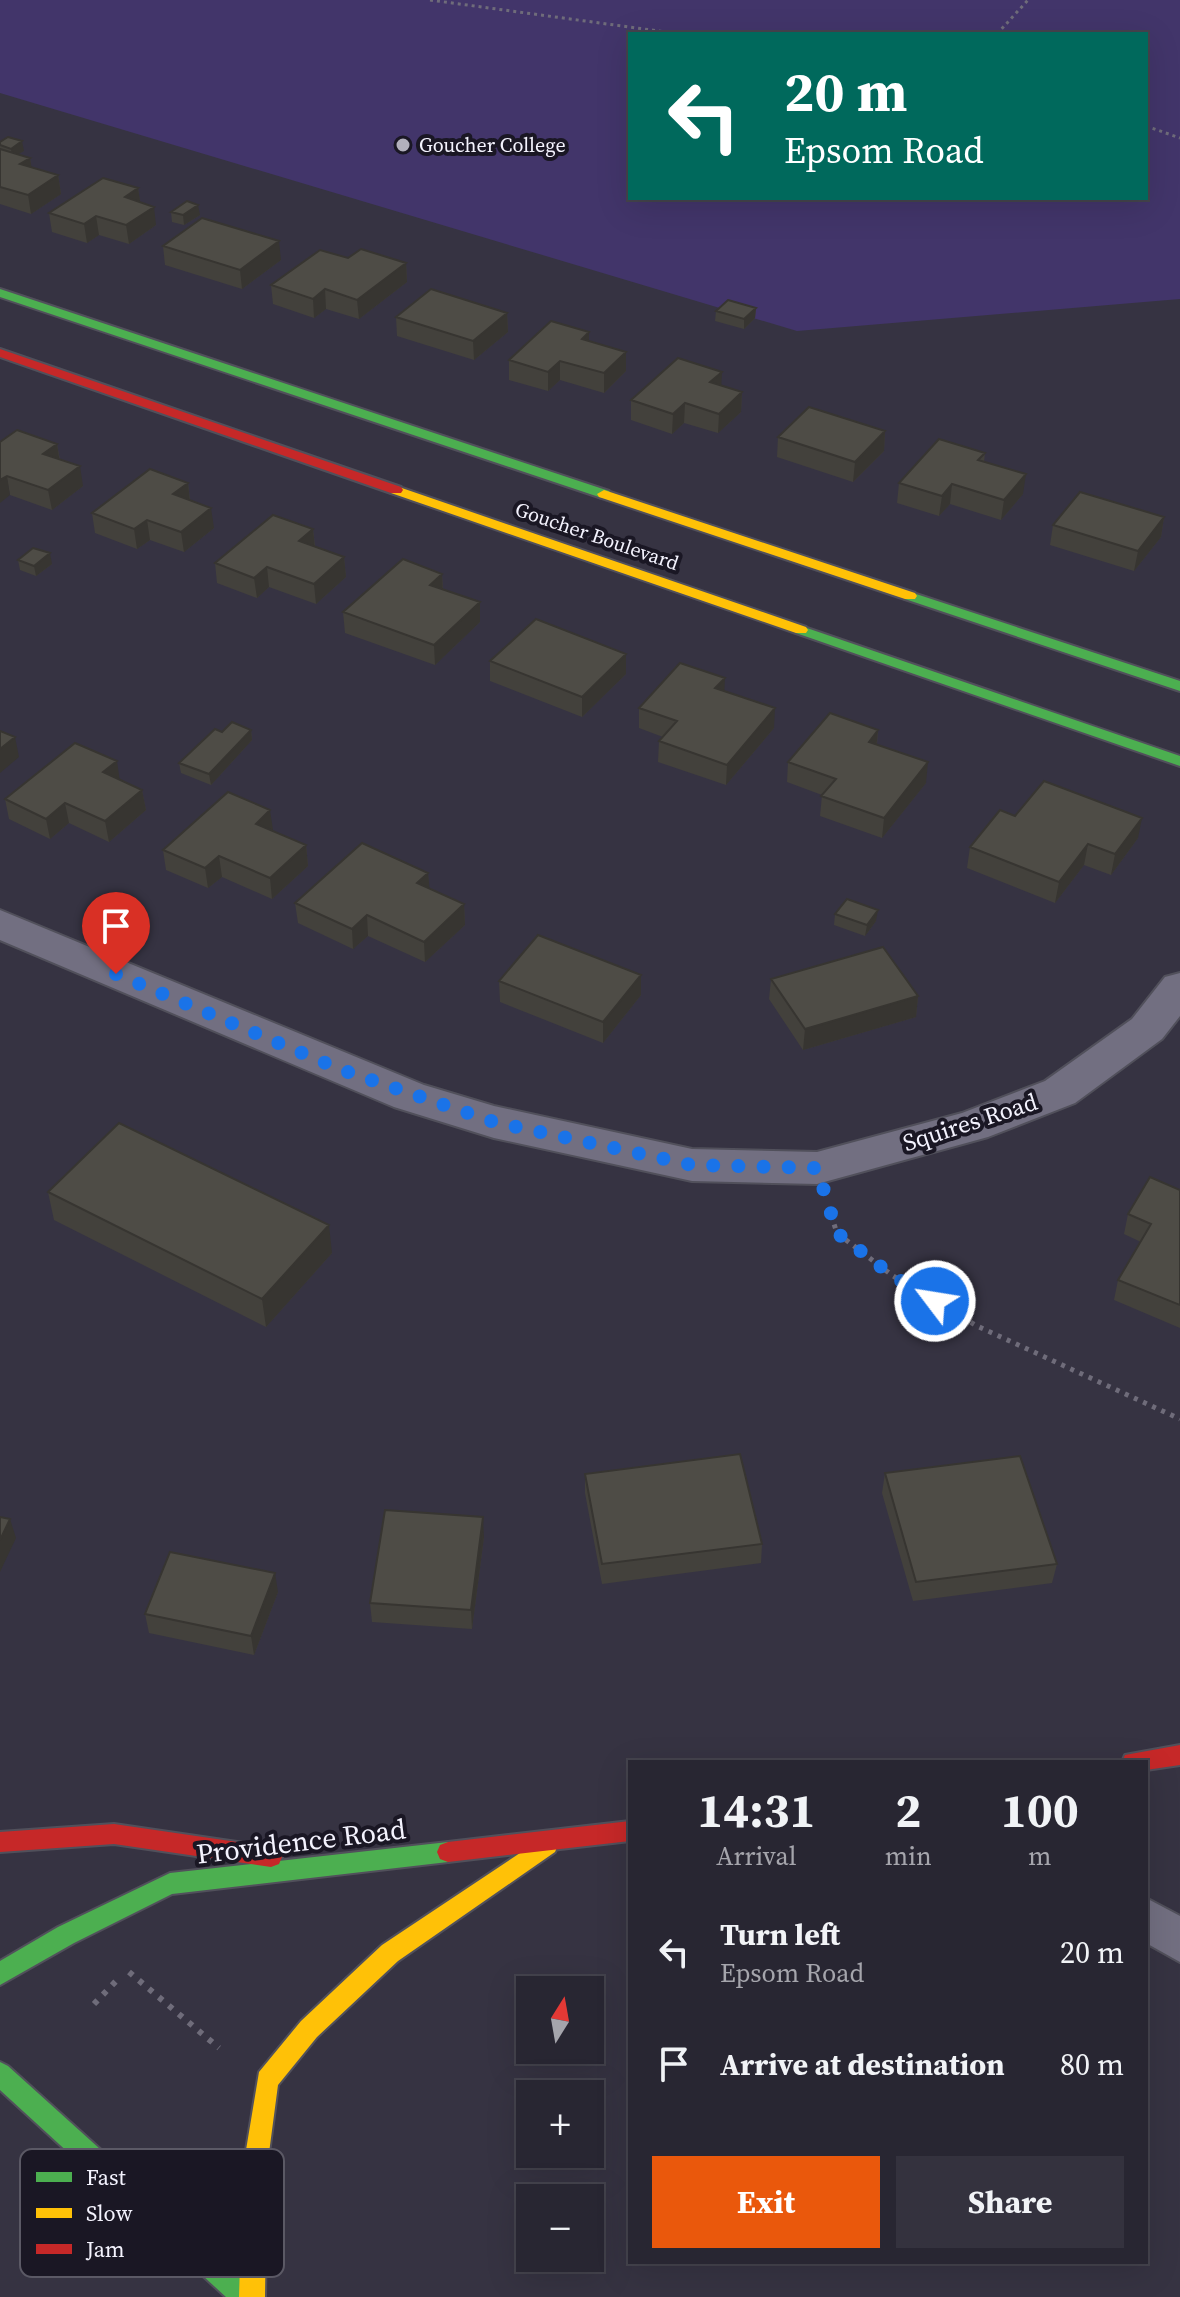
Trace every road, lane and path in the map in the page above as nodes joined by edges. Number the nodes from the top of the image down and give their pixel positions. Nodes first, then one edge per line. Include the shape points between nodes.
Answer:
1 (430, 0) edge
2 (1028, 0) edge
3 (666, 32) edge
4 (999, 32) edge
5 (1148, 127) edge
6 (1180, 138) edge
7 (0, 293) edge
8 (0, 353) edge
9 (1180, 686) edge
10 (1180, 761) edge
11 (0, 924) edge
12 (1180, 987) edge
13 (817, 1168) junction
14 (1180, 1419) edge
15 (1180, 1755) edge
16 (1146, 1760) edge
17 (628, 1831) edge
18 (552, 1841) junction
19 (0, 1842) edge
20 (329, 1865) junction
21 (1148, 1919) edge
22 (1180, 1941) edge
23 (0, 1974) edge
24 (94, 2004) dead end
25 (232, 2059) dead end
26 (0, 2074) edge
27 (82, 2149) edge
28 (258, 2149) edge
29 (223, 2277) edge
30 (252, 2277) edge
31 (245, 2297) edge
32 (252, 2297) edge

1 - 3 path
2 - 4 path
5 - 6 path
7 - 9 main road, Goucher Boulevard
8 - 10 main road, Goucher Boulevard
11 - 13 street, Squires Road via 319,1061 494,1122 692,1165
12 - 13 street, Squires Road via 1147,1029 1060,1092 973,1126
13 - 14 path via 837,1233 893,1276 977,1326
15 - 16 main road
17 - 18 main road, Providence Road
18 - 20 main road, Providence Road
18 - 28 main road via 390,1953 309,2029 267,2080
19 - 20 main road via 114,1834
20 - 23 main road, Providence Road via 170,1884
21 - 22 lane
24 - 25 path via 127,1970
26 - 27 main road
29 - 31 main road
30 - 32 main road

